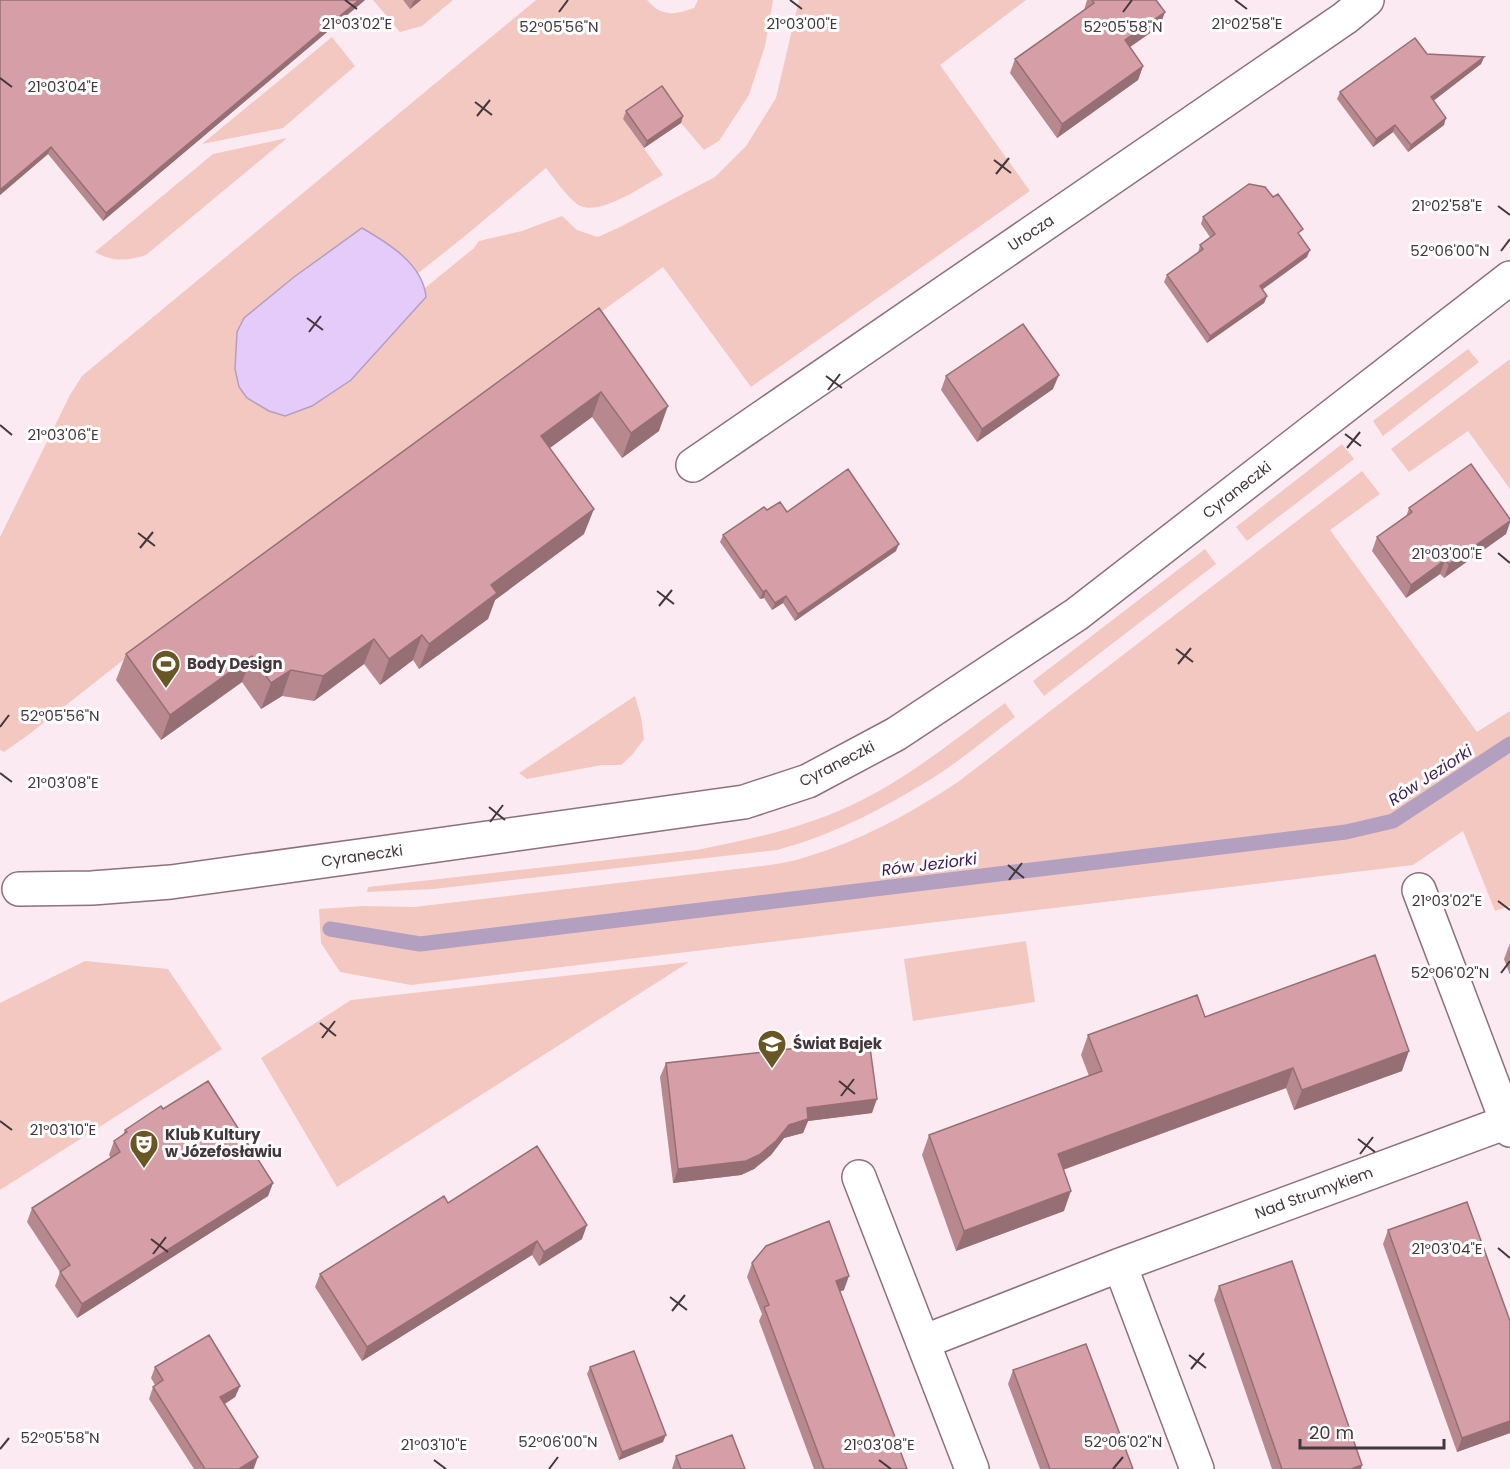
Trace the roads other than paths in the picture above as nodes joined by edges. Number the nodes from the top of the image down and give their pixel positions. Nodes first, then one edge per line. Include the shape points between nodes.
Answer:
1 (1367, 0) edge
2 (1510, 278) edge
3 (693, 465) dead end
4 (19, 889) dead end
5 (1419, 890) dead end
6 (1508, 1126) edge
7 (859, 1177) dead end
8 (1120, 1265) junction
9 (923, 1342) junction
10 (972, 1469) edge
11 (1197, 1469) edge

1 - 3 street, Urocza
2 - 4 street, Cyraneczki via 1077,614 896,734 808,781 744,802 369,855 171,882
5 - 6 street, Nad Strumykiem
6 - 8 street, Nad Strumykiem
7 - 9 street
8 - 9 street, Nad Strumykiem
8 - 11 street
9 - 10 street

